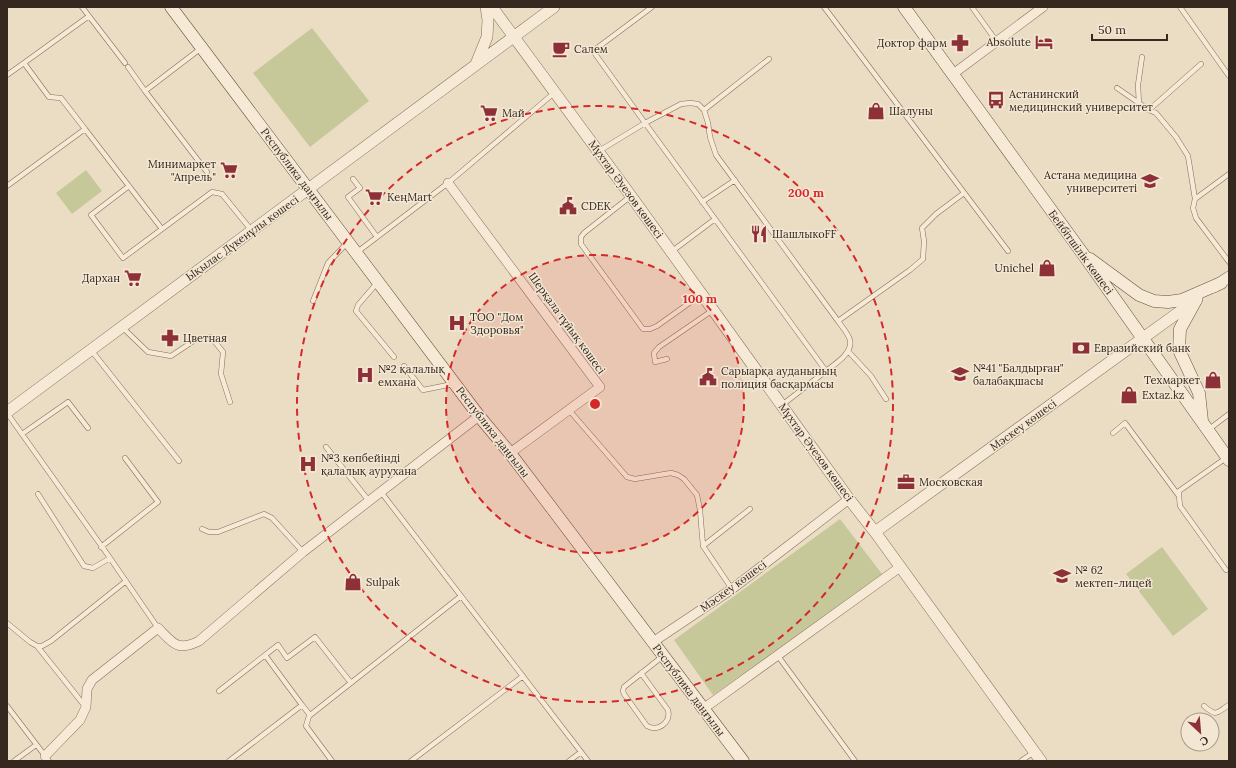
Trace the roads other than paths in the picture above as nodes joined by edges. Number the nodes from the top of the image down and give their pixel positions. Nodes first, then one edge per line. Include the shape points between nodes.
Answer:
1 (82, 7) edge
2 (171, 7) edge
3 (486, 7) edge
4 (492, 7) edge
5 (554, 7) edge
6 (652, 7) edge
7 (824, 7) edge
8 (904, 7) edge
9 (972, 7) edge
10 (1043, 7) edge
11 (1180, 7) edge
12 (89, 16) junction
13 (514, 37) junction
14 (997, 42) junction
15 (202, 48) junction
16 (1142, 57) dead end
17 (769, 59) dead end
18 (24, 63) junction
19 (1201, 64) dead end
20 (476, 65) junction
21 (953, 74) junction
22 (7, 75) edge
23 (1229, 76) edge
24 (1118, 88) dead end
25 (145, 90) junction
26 (555, 92) junction
27 (1139, 104) junction
28 (704, 110) junction
29 (1148, 110) junction
30 (645, 123) junction
31 (85, 129) junction
32 (598, 151) junction
33 (207, 172) dead end
34 (1229, 174) edge
35 (353, 179) dead end
36 (735, 180) junction
37 (448, 183) junction
38 (7, 186) edge
39 (129, 186) junction
40 (308, 190) junction
41 (964, 193) junction
42 (631, 196) junction
43 (1195, 199) junction
44 (702, 202) junction
45 (715, 219) junction
46 (162, 229) junction
47 (252, 231) junction
48 (377, 237) junction
49 (348, 242) junction
50 (356, 252) junction
51 (671, 252) junction
52 (1008, 252) dead end
53 (1083, 254) junction
54 (1229, 262) edge
55 (1225, 280) edge
56 (378, 282) junction
57 (702, 294) junction
58 (1196, 300) junction
59 (313, 301) dead end
60 (713, 310) junction
61 (838, 321) junction
62 (122, 327) junction
63 (1143, 339) junction
64 (91, 350) junction
65 (848, 351) junction
66 (394, 356) dead end
67 (667, 359) dead end
68 (404, 366) dead end
69 (826, 371) junction
70 (455, 384) junction
71 (886, 399) dead end
72 (230, 402) dead end
73 (782, 405) junction
74 (570, 410) junction
75 (7, 413) edge
76 (1229, 414) edge
77 (479, 416) junction
78 (1205, 426) junction
79 (88, 428) dead end
80 (1113, 433) dead end
81 (22, 434) junction
82 (326, 447) dead end
83 (510, 454) junction
84 (125, 458) dead end
85 (1228, 459) edge
86 (179, 461) dead end
87 (381, 492) junction
88 (38, 494) dead end
89 (1179, 496) junction
90 (849, 499) junction
91 (369, 501) junction
92 (750, 509) dead end
93 (202, 529) dead end
94 (875, 532) junction
95 (703, 546) junction
96 (101, 547) junction
97 (303, 552) junction
98 (110, 558) junction
99 (900, 567) junction
100 (1226, 570) dead end
101 (126, 581) junction
102 (732, 589) junction
103 (461, 596) junction
104 (7, 623) edge
105 (158, 628) junction
106 (653, 642) junction
107 (38, 646) junction
108 (265, 655) junction
109 (663, 656) junction
110 (778, 656) junction
111 (641, 673) junction
112 (523, 676) junction
113 (351, 683) junction
114 (219, 692) dead end
115 (302, 705) junction
116 (1229, 705) edge
117 (7, 706) edge
118 (1204, 706) dead end
119 (86, 707) junction
120 (704, 709) junction
121 (310, 715) junction
122 (36, 745) junction
123 (581, 752) junction
124 (1034, 752) junction
125 (47, 758) edge
126 (14, 761) edge
127 (229, 761) edge
128 (332, 761) edge
129 (411, 761) edge
130 (569, 761) edge
131 (588, 761) edge
132 (743, 761) edge
133 (855, 761) edge
134 (1021, 761) edge
135 (1041, 761) edge

1 - 12 lane
2 - 15 main road, Республика даңғылы
3 - 20 street via 487,37
4 - 13 street, Мұхтар Әуезов көшесі
5 - 13 street, Ықылас Дүкенұлы көшесі
6 - 30 lane via 593,51
7 - 41 lane
8 - 21 main road, Бейбітшілік көшесі
9 - 14 lane
10 - 14 street
11 - 23 lane
12 - 18 lane
12 - 25 lane
13 - 20 street, Ықылас Дүкенұлы көшесі
13 - 26 street, Мұхтар Әуезов көшесі
14 - 21 street
15 - 25 lane
15 - 40 main road, Республика даңғылы
16 - 27 lane via 1138,85
17 - 28 lane
18 - 22 lane
18 - 31 lane via 49,97 61,98
19 - 29 lane
20 - 40 street, Ықылас Дүкенұлы көшесі
21 - 53 main road, Бейбітшілік көшесі
24 - 27 lane
25 - 33 lane
26 - 32 street, Мұхтар Әуезов көшесі
26 - 37 lane
27 - 29 lane
28 - 30 lane via 698,104 681,104
28 - 36 lane via 716,155
29 - 43 lane via 1156,113 1188,156
30 - 32 lane
30 - 44 lane
31 - 38 lane
31 - 39 lane
32 - 42 street, Мұхтар Әуезов көшесі
34 - 43 lane
35 - 48 lane via 360,188 348,197
36 - 44 lane
36 - 61 lane
37 - 48 lane
37 - 74 street, Шерқала тұйық көшесі via 600,387
39 - 46 lane
39 - 46 lane via 91,215 123,258
40 - 47 street, Ықылас Дүкенұлы көшесі
40 - 49 main road, Республика даңғылы
41 - 52 lane
41 - 61 lane via 922,228 923,259
42 - 51 street, Мұхтар Әуезов көшесі
42 - 57 lane via 584,233 581,244 643,329 657,326
43 - 54 lane via 1196,218
44 - 45 lane
45 - 51 lane
45 - 69 lane
46 - 47 lane via 212,192 222,194
47 - 62 street, Ықылас Дүкенұлы көшесі
48 - 50 lane
49 - 50 main road, Республика даңғылы
49 - 59 lane via 328,263
50 - 56 main road, Республика даңғылы
51 - 57 street, Мұхтар Әуезов көшесі
53 - 55 main road via 1139,294 1154,301 1182,300
53 - 63 main road, Бейбітшілік көшесі
55 - 58 street, Мәскеу көшесі
56 - 66 lane via 358,305 356,311
56 - 70 main road, Республика даңғылы
57 - 60 street, Мұхтар Әуезов көшесі
58 - 63 street, Мәскеу көшесі
58 - 78 main road via 1180,329 1179,350 1199,392
60 - 67 lane via 654,353 655,362
60 - 73 street, Мұхтар Әуезов көшесі
61 - 65 lane via 850,340
62 - 64 street, Ықылас Дүкенұлы көшесі
62 - 72 lane via 148,352 171,356 195,340 211,337 223,352 221,374
63 - 78 main road, Бейбітшілік көшесі
63 - 94 street, Мәскеу көшесі
64 - 75 street, Ықылас Дүкенұлы көшесі
64 - 86 lane
65 - 69 lane
65 - 71 lane via 871,376
68 - 70 lane via 423,390
69 - 73 lane
70 - 77 main road, Республика даңғылы
73 - 90 street, Мұхтар Әуезов көшесі
74 - 83 street, Шерқала тұйық көшесі
74 - 95 lane via 627,477 635,479 671,473 678,474 684,479 697,495
75 - 81 lane
76 - 78 lane
77 - 83 main road, Республика даңғылы
77 - 87 street
78 - 85 main road, Бейбітшілік көшесі
79 - 81 lane via 68,402
80 - 89 lane via 1125,423
81 - 96 lane
82 - 91 lane
83 - 106 main road, Республика даңғылы
84 - 96 lane via 158,502
85 - 89 lane via 1180,491
87 - 91 street
87 - 103 lane
88 - 98 lane via 84,566 93,568
89 - 100 lane via 1180,506
90 - 94 street, Мұхтар Әуезов көшесі
90 - 102 street, Мәскеу көшесі
91 - 97 street
92 - 95 lane
93 - 97 lane via 218,532 264,514 272,518
94 - 99 street, Мұхтар Әуезов көшесі
95 - 102 lane
96 - 98 lane
97 - 105 street via 199,641 179,646
98 - 101 lane
99 - 110 street
99 - 124 street, Мұхтар Әуезов көшесі
101 - 105 lane
101 - 107 lane via 51,641
102 - 106 street, Мәскеу көшесі
103 - 112 lane
103 - 113 lane
104 - 107 lane
105 - 119 street via 92,680 87,688
106 - 109 main road, Республика даңғылы
107 - 119 lane
108 - 113 lane via 278,645 287,658 315,637
108 - 114 lane
108 - 115 lane
109 - 111 lane
109 - 120 main road, Республика даңғылы
110 - 120 street
110 - 133 lane
111 - 111 lane via 624,686 623,691 648,726 657,728 666,722 668,710
112 - 123 lane
112 - 129 lane
113 - 121 lane
115 - 121 lane
115 - 127 lane
116 - 118 lane via 1216,713 1212,713
117 - 122 lane
119 - 125 street via 80,720
120 - 132 main road, Республика даңғылы
121 - 128 lane via 306,726
122 - 125 lane
122 - 126 lane
123 - 130 lane
123 - 131 lane
124 - 134 lane
124 - 135 street, Мұхтар Әуезов көшесі

